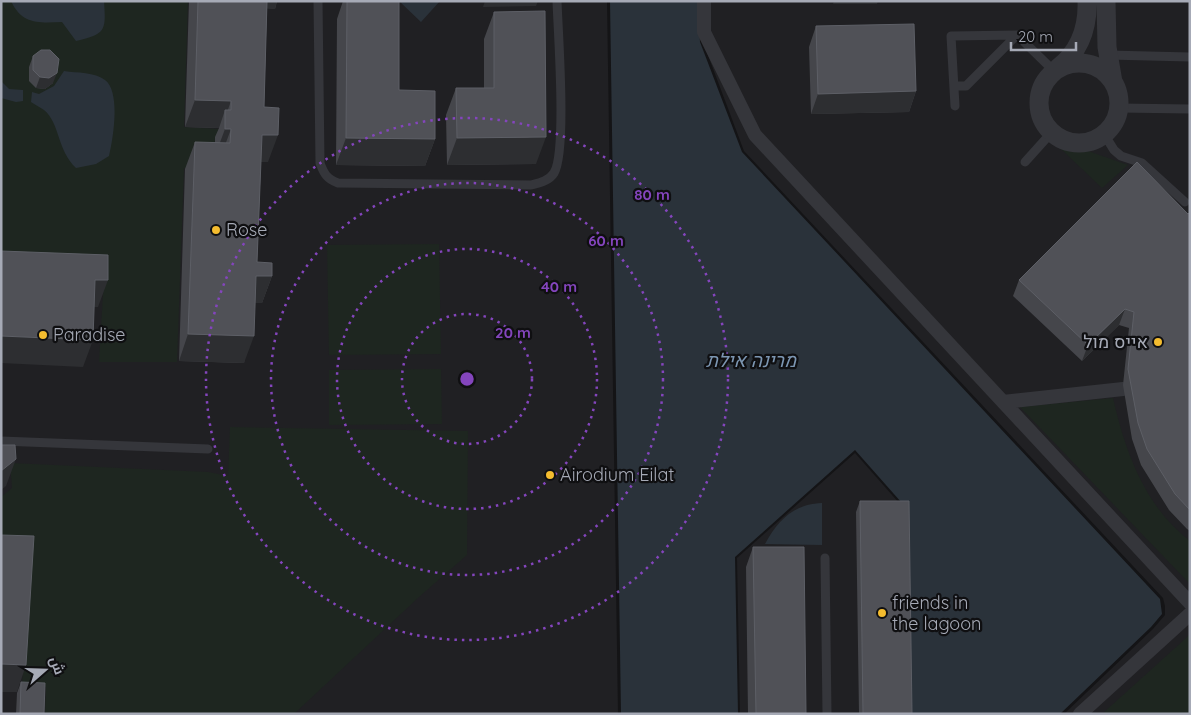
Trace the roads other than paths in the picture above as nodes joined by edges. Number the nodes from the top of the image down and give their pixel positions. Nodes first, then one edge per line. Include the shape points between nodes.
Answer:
1 (318, 1) edge
2 (557, 1) edge
3 (704, 1) edge
4 (1087, 1) edge
5 (1106, 1) edge
6 (1017, 35) junction
7 (1108, 56) junction
8 (1190, 56) edge
9 (1054, 71) junction
10 (1114, 83) junction
11 (954, 86) junction
12 (955, 106) dead end
13 (1119, 108) junction
14 (1190, 109) edge
15 (1052, 132) junction
16 (1104, 134) junction
17 (1025, 162) dead end
18 (1185, 202) dead end
19 (1123, 390) dead end
20 (1003, 402) junction
21 (1, 440) edge
22 (208, 449) dead end
23 (825, 558) dead end
24 (1190, 603) edge
25 (1190, 614) edge
26 (827, 714) edge
27 (1080, 714) edge

1 - 2 lane via 320,163 324,175 338,183 531,185 553,174 561,149
3 - 20 street via 704,32 755,135
4 - 9 street via 1085,27 1078,45 1066,62
5 - 7 street
6 - 9 lane
6 - 11 lane via 966,86
6 - 11 lane via 951,36
7 - 8 lane
7 - 10 street
9 - 10 street via 1065,65 1084,63 1101,69
9 - 15 street via 1042,86 1039,104 1041,116
10 - 13 street
11 - 12 lane
13 - 14 lane
13 - 16 street via 1115,120
15 - 16 street via 1062,139 1080,143
15 - 17 lane
16 - 18 lane via 1121,156 1142,163
19 - 20 street
20 - 24 street
21 - 22 lane
23 - 26 lane
25 - 27 street

